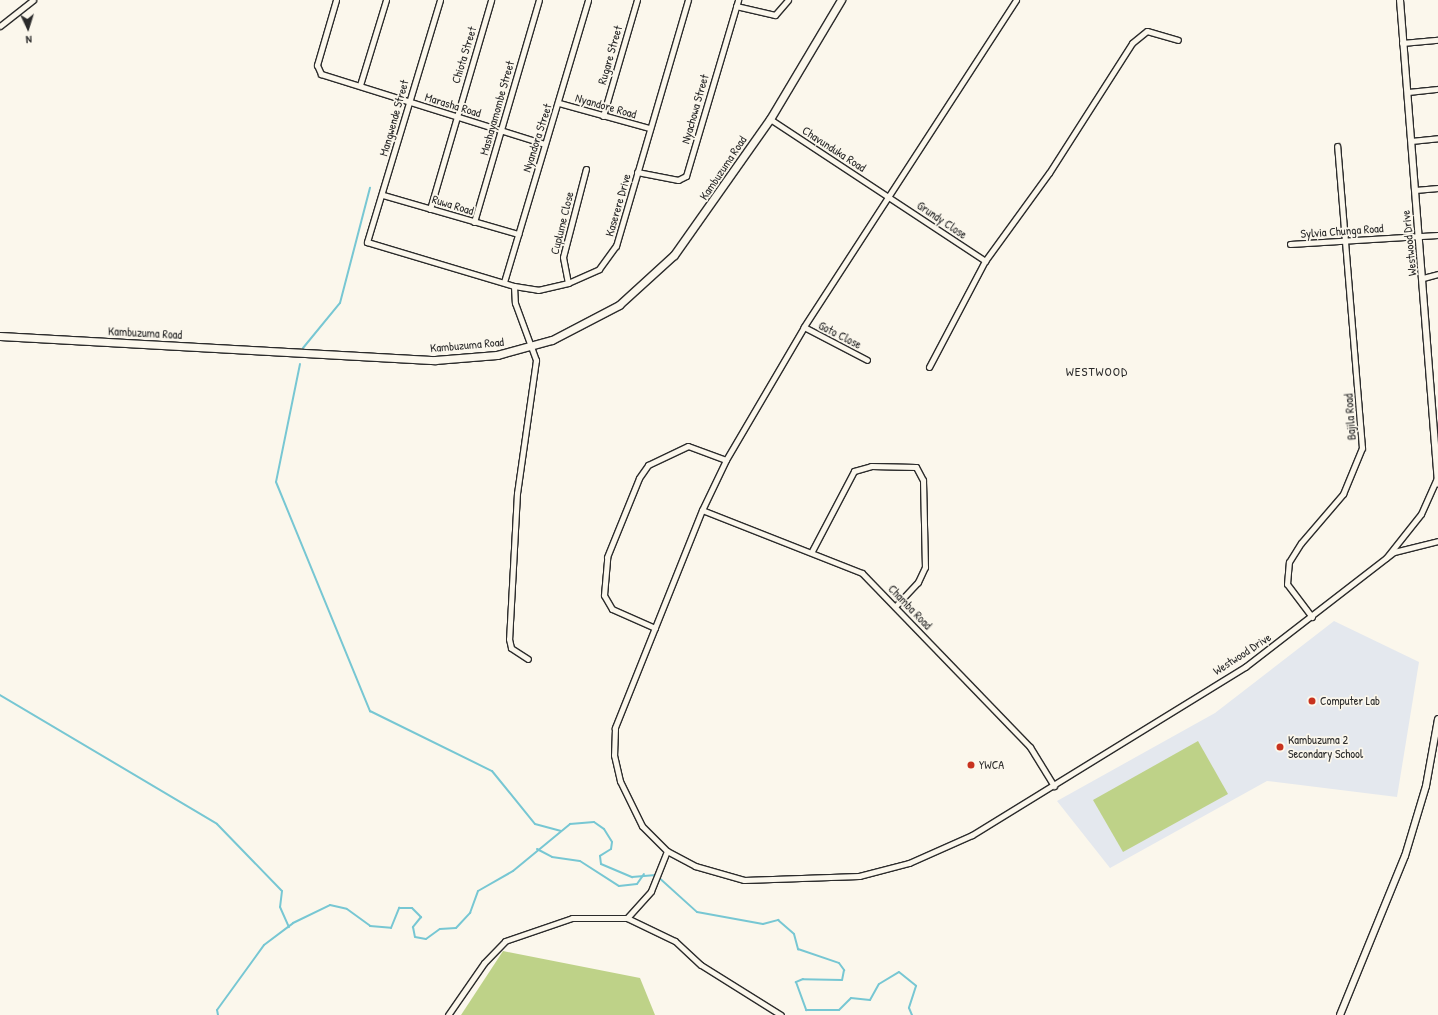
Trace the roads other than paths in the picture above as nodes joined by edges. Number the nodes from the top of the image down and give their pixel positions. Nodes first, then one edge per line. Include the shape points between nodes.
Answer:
1 (33, 0) edge
2 (336, 0) edge
3 (386, 0) edge
4 (440, 0) edge
5 (491, 0) edge
6 (539, 0) edge
7 (588, 0) edge
8 (637, 0) edge
9 (688, 0) edge
10 (738, 0) edge
11 (788, 0) edge
12 (841, 0) edge
13 (1016, 0) edge
14 (1400, 0) edge
15 (736, 6) junction
16 (0, 26) edge
17 (1178, 40) dead end
18 (1438, 40) edge
19 (1402, 43) junction
20 (360, 85) junction
21 (1438, 89) edge
22 (1408, 92) junction
23 (409, 103) junction
24 (559, 103) junction
25 (603, 116) junction
26 (456, 117) junction
27 (770, 119) junction
28 (649, 128) junction
29 (501, 130) junction
30 (1438, 138) edge
31 (1411, 141) junction
32 (544, 144) junction
33 (1337, 146) dead end
34 (586, 169) dead end
35 (637, 172) junction
36 (1438, 188) edge
37 (1414, 190) junction
38 (383, 195) junction
39 (888, 196) junction
40 (430, 208) junction
41 (474, 222) junction
42 (518, 234) junction
43 (1438, 235) edge
44 (1419, 236) junction
45 (1344, 240) junction
46 (367, 242) joint
47 (1290, 244) dead end
48 (985, 261) junction
49 (1438, 274) edge
50 (1423, 278) junction
51 (504, 282) junction
52 (568, 283) junction
53 (514, 286) junction
54 (804, 327) junction
55 (0, 336) edge
56 (530, 348) junction
57 (867, 360) dead end
58 (930, 368) dead end
59 (726, 460) junction
60 (1437, 476) edge
61 (1438, 484) edge
62 (702, 510) junction
63 (1438, 541) edge
64 (812, 551) junction
65 (1385, 559) junction
66 (896, 606) junction
67 (1312, 617) junction
68 (655, 628) junction
69 (528, 659) dead end
70 (1438, 719) edge
71 (1054, 786) junction
72 (667, 851) junction
73 (627, 918) junction
74 (448, 1015) edge
75 (781, 1015) edge
76 (1340, 1015) edge

1 - 16 street
2 - 20 street, Marasha Road via 317,65 321,74
3 - 20 street
4 - 23 street, Mangwende Street
5 - 26 street, Chiota Street
6 - 29 street, Mashayamombe Street
7 - 24 street, Nyandora Street
8 - 25 street, Rugare Street
9 - 28 street, Kaserere Drive
10 - 15 street, Nyachowa Street
11 - 15 street via 775,15
12 - 27 main road, Kambuzuma Road
13 - 39 street, Westwood Drive
14 - 19 street, Westwood Drive
15 - 35 street, Nyachowa Street via 686,176 678,180
17 - 48 street via 1147,31 1132,43 1049,173
18 - 19 street
19 - 22 street, Westwood Drive
20 - 23 street, Marasha Road
21 - 22 street
22 - 31 street, Westwood Drive
23 - 26 street, Marasha Road
23 - 38 street, Mangwende Street
24 - 25 street, Nyandore Road
24 - 32 street, Nyandora Street
25 - 28 street, Nyandore Road
26 - 29 street, Marasha Road
26 - 40 street, Chiota Street
27 - 39 street, Chavunduka Road
27 - 56 main road, Kambuzuma Road via 694,229 648,282 599,316
28 - 35 street, Kaserere Drive
29 - 32 street, Marasha Road
29 - 41 street, Mashayamombe Street
30 - 31 street
31 - 37 street, Westwood Drive
32 - 42 street, Nyandora Street
33 - 45 street, Bajila Road
34 - 52 street, Cuplume Close via 563,257
35 - 52 street, Kaserere Drive via 621,235 611,255 599,269
36 - 37 street
37 - 44 street, Westwood Drive
38 - 40 street, Ruwa Road
38 - 46 street, Mangwende Street
39 - 48 street, Grundy Close
39 - 54 street, Westwood Drive
40 - 41 street, Ruwa Road
41 - 42 street, Ruwa Road
42 - 51 street, Nyandora Street
43 - 44 street, Sylvia Chunga Road
44 - 45 street, Sylvia Chunga Road
44 - 50 street, Westwood Drive
45 - 47 street, Sylvia Chunga Road
45 - 67 street, Bajila Road via 1362,448 1343,494 1294,553 1286,575 1291,593
46 - 51 street, Kaserere Drive
48 - 58 street
49 - 50 street
50 - 60 street, Westwood Drive
51 - 53 street, Kaserere Drive
52 - 53 street, Kaserere Drive via 538,290
53 - 56 street via 515,303
54 - 57 street, Goto Close
54 - 59 street, Westwood Drive
55 - 56 main road, Kambuzuma Road via 412,360 478,358
56 - 69 street via 536,360 535,375 517,494 509,638 511,648
59 - 62 street, Westwood Drive
59 - 68 street via 688,446 652,463 639,478 607,557 604,594 612,609
60 - 61 street, Westwood Drive
60 - 65 street via 1420,514
62 - 64 street, Chamba Road
62 - 68 street, Westwood Drive
63 - 65 street, Westwood Drive via 1403,548
64 - 66 street, Chamba Road via 857,570
64 - 66 street via 854,471 871,466 916,467 923,480 924,567 918,582
65 - 67 street, Westwood Drive
66 - 71 street, Chamba Road via 1030,747
67 - 71 street, Westwood Drive via 1245,667
68 - 72 street, Westwood Drive via 618,720 614,748 620,781 631,808 646,832
70 - 76 street via 1426,786 1401,869
71 - 72 street, Westwood Drive via 957,842 909,863 868,875 744,880 710,872
72 - 73 street via 657,880 648,896
73 - 74 street via 572,918 505,942 484,963
73 - 75 street via 675,941 701,965

